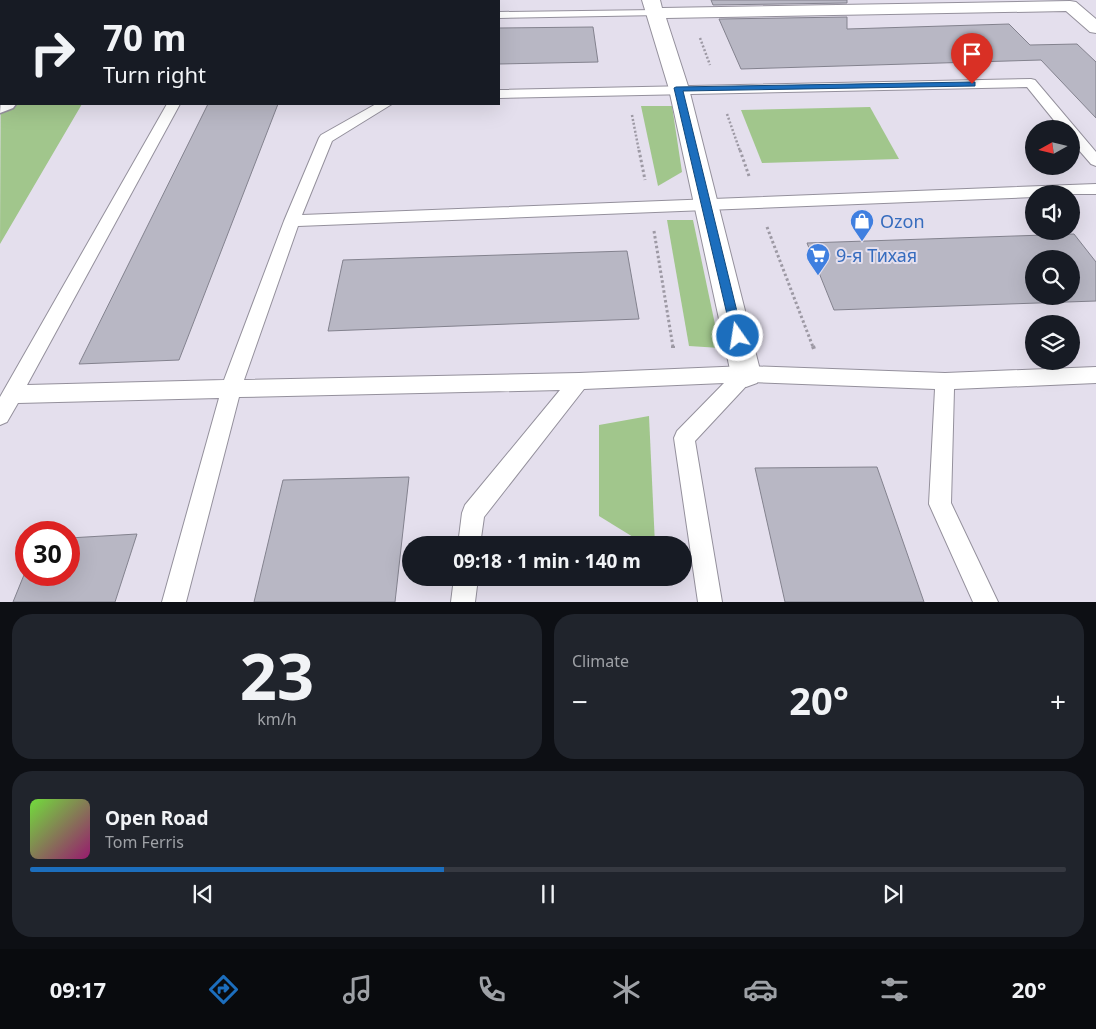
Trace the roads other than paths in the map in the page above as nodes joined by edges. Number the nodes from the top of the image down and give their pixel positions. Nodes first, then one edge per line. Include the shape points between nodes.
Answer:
1 (1069, 3) edge
2 (654, 6) edge
3 (500, 15) edge
4 (1096, 28) edge
5 (679, 88) junction
6 (500, 94) edge
7 (172, 105) edge
8 (383, 105) edge
9 (1062, 120) edge
10 (1080, 143) edge
11 (1096, 162) edge
12 (1096, 189) edge
13 (707, 205) junction
14 (292, 221) junction
15 (746, 374) junction
16 (1096, 375) edge
17 (579, 381) junction
18 (945, 381) junction
19 (231, 389) junction
20 (11, 394) junction
21 (0, 416) edge
22 (470, 536) edge
23 (465, 586) edge
24 (174, 602) edge
25 (463, 602) edge
26 (710, 602) edge
27 (986, 602) edge

1 - 2 street
1 - 4 street
2 - 3 lane
2 - 5 street
5 - 6 lane
5 - 9 lane via 1031,83
5 - 13 street
7 - 20 lane
8 - 14 lane via 326,138
10 - 11 lane
12 - 13 lane
13 - 14 lane
13 - 15 street
14 - 19 lane
15 - 17 lane
15 - 18 lane
15 - 26 lane via 684,438
16 - 18 lane
17 - 19 lane
17 - 22 lane via 473,513
18 - 27 lane via 940,504
19 - 20 lane
19 - 24 lane
20 - 21 lane
23 - 25 lane

